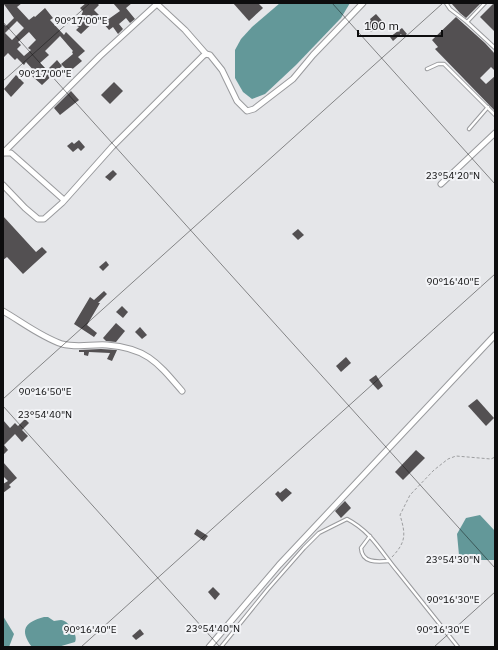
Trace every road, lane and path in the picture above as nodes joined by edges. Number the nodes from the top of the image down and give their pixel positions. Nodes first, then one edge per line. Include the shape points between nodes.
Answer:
1 (158, 3) edge
2 (364, 3) edge
3 (446, 3) edge
4 (485, 3) edge
5 (467, 22) junction
6 (495, 48) edge
7 (206, 54) junction
8 (427, 69) dead end
9 (488, 108) junction
10 (495, 115) edge
11 (469, 129) dead end
12 (495, 133) edge
13 (441, 184) dead end
14 (3, 185) edge
15 (64, 200) junction
16 (3, 311) edge
17 (495, 335) edge
18 (182, 392) dead end
19 (495, 457) edge
20 (370, 536) junction
21 (389, 561) junction
22 (209, 647) edge
23 (221, 647) edge
24 (458, 647) edge

1 - 7 street
1 - 15 street via 100,56 3,153 11,153
2 - 7 street via 313,55 294,79 254,109 247,111 237,101 222,70 210,55
3 - 5 lane
4 - 5 lane
5 - 6 lane
7 - 15 street via 112,147
8 - 9 lane via 444,64
9 - 10 lane
9 - 11 lane
12 - 13 street
14 - 15 street via 38,219 44,219
16 - 18 street via 62,344 131,349 148,356 161,366
17 - 22 street via 279,565
19 - 21 path via 491,460 456,456 434,470 410,495 400,515 405,530 404,538 401,548
20 - 21 lane
20 - 21 lane via 361,548 365,559
20 - 23 lane via 359,525 347,519 319,533 268,589
21 - 24 lane

